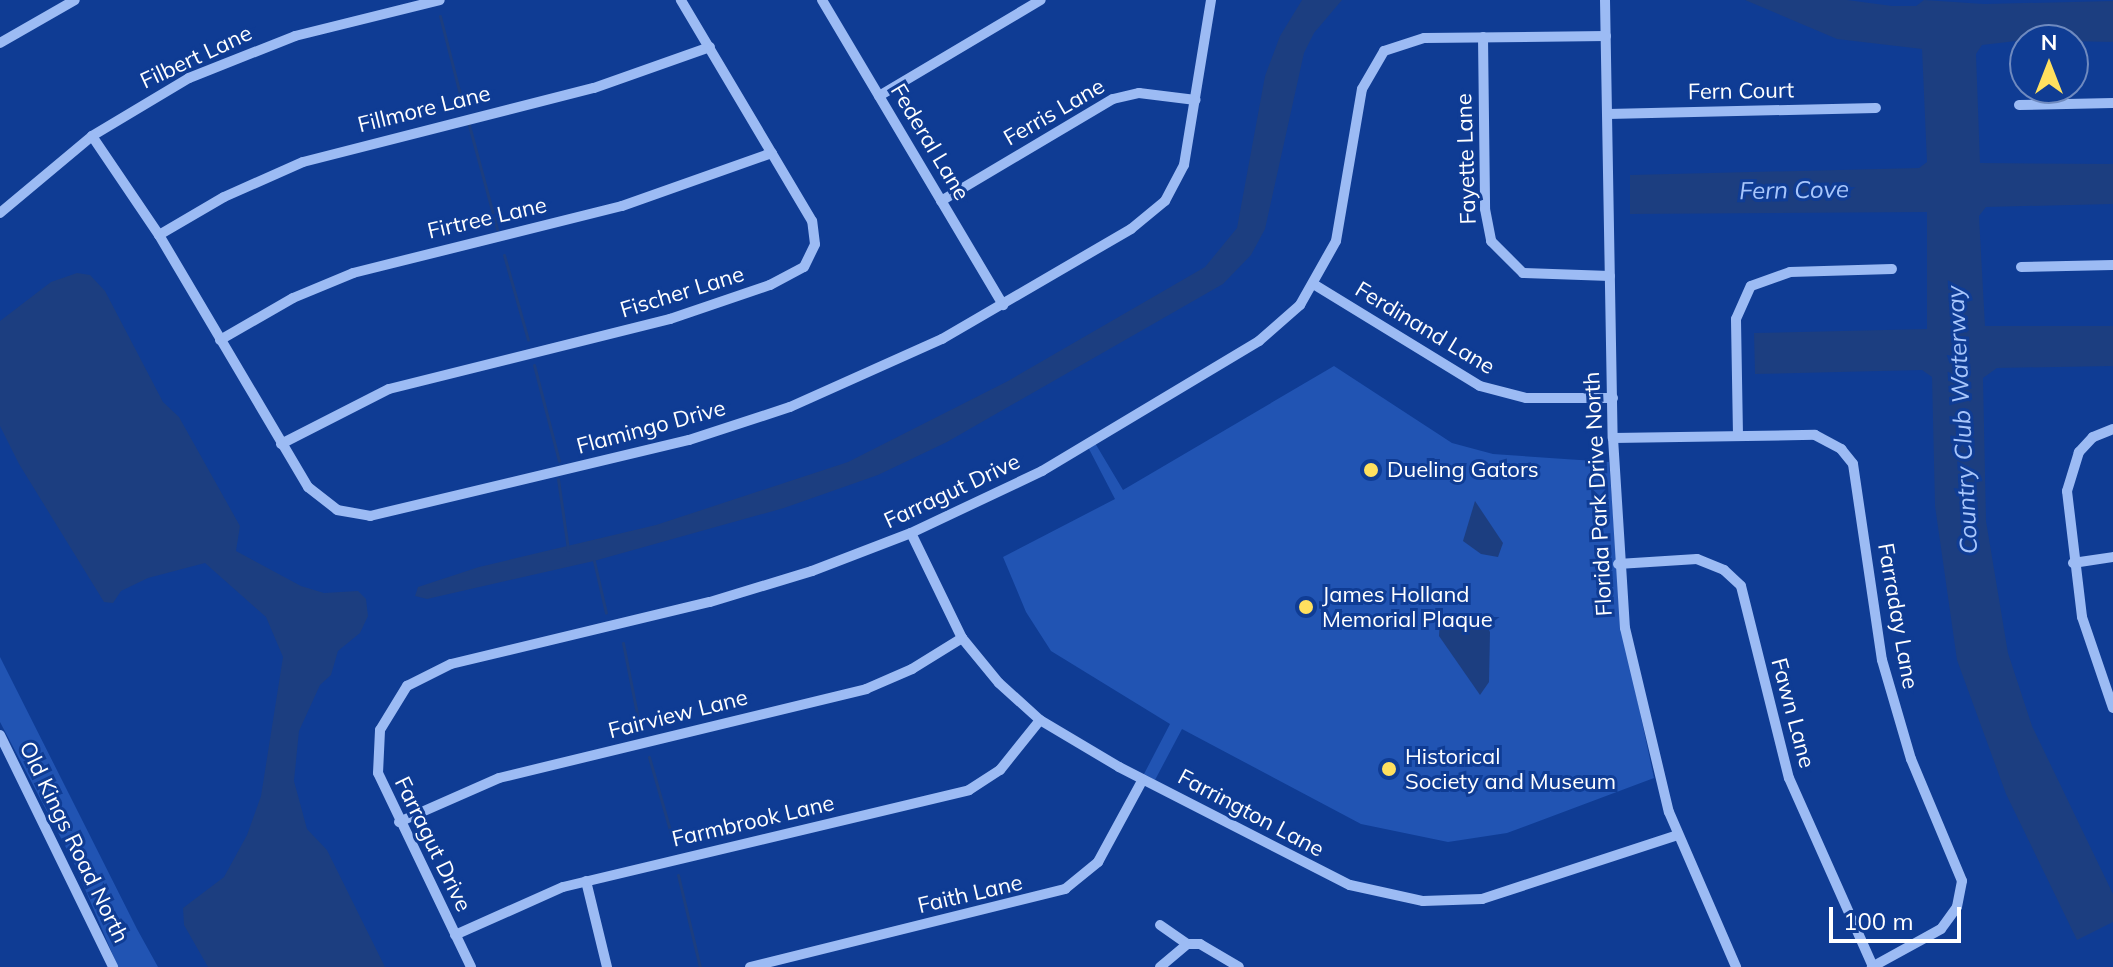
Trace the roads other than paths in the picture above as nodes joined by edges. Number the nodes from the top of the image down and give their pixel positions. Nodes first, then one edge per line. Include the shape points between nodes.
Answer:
1 (75, 0) edge
2 (440, 0) edge
3 (681, 0) edge
4 (822, 0) edge
5 (1041, 0) edge
6 (1211, 0) edge
7 (1605, 0) edge
8 (1606, 36) junction
9 (1483, 37) junction
10 (0, 43) edge
11 (710, 47) junction
12 (879, 96) junction
13 (1196, 100) junction
14 (2113, 103) edge
15 (2019, 105) dead end
16 (1876, 108) dead end
17 (1608, 114) junction
18 (92, 136) junction
19 (772, 153) junction
20 (941, 201) junction
21 (0, 213) edge
22 (159, 235) junction
23 (2113, 265) edge
24 (2021, 267) dead end
25 (1892, 269) dead end
26 (1610, 276) junction
27 (1315, 285) junction
28 (1003, 305) junction
29 (220, 340) junction
30 (1613, 398) junction
31 (2113, 429) edge
32 (1738, 435) junction
33 (1613, 438) junction
34 (281, 444) junction
35 (911, 533) junction
36 (2113, 557) edge
37 (2073, 563) junction
38 (1618, 564) junction
39 (962, 638) junction
40 (2112, 704) edge
41 (1040, 720) junction
42 (0, 735) edge
43 (1143, 779) junction
44 (399, 822) junction
45 (1678, 835) junction
46 (586, 881) junction
47 (1160, 925) dead end
48 (455, 935) junction
49 (1187, 944) junction
50 (1733, 966) edge
51 (113, 967) edge
52 (471, 967) edge
53 (607, 967) edge
54 (750, 967) edge
55 (1160, 967) edge
56 (1239, 967) edge
57 (1872, 967) edge

1 - 10 street
2 - 18 street, Filbert Lane via 242,54 165,91
3 - 11 street, Fischer Lane
4 - 12 street, Federal Lane
5 - 12 street
6 - 13 street, Flamingo Drive
7 - 8 street, Florida Park Drive North
8 - 9 street, Farragut Drive
8 - 17 street, Florida Park Drive North
9 - 26 street, Fayette Lane via 1485,209 1491,241 1509,264 1531,275
9 - 27 street, Farragut Drive via 1408,40 1375,60 1362,89 1339,234
11 - 19 street, Fischer Lane
11 - 22 street, Fillmore Lane via 605,84 303,162 224,197
12 - 20 street, Federal Lane
13 - 20 street, Ferris Lane via 1148,93 1113,99
13 - 28 street, Flamingo Drive via 1184,165 1161,205 1131,229
14 - 15 street
16 - 17 street, Fern Court
17 - 26 street, Florida Park Drive North
18 - 21 street, Filbert Lane
18 - 22 street, Flamingo Drive
19 - 29 street, Firtree Lane via 622,206 353,273 293,298
19 - 34 street, Fischer Lane via 815,230 811,257 796,274 670,319 398,386
20 - 28 street, Federal Lane
22 - 29 street, Flamingo Drive
23 - 24 street
25 - 32 street via 1790,272 1751,286 1736,314
26 - 30 street, Florida Park Drive North
27 - 30 street, Ferdinand Lane via 1488,390 1539,399
27 - 35 street, Farragut Drive via 1291,315 1259,341 1042,471
28 - 34 street, Flamingo Drive via 897,362 751,421 376,515 348,514 321,501
29 - 34 street, Flamingo Drive
30 - 33 street, Florida Park Drive North
31 - 37 street via 2085,444 2070,471 2067,513
32 - 33 street, Farraday Lane
32 - 57 street, Farraday Lane via 1815,435 1841,449 1853,464 1869,592 1888,683 1918,778 1960,872 1961,898 1946,924
33 - 38 street, Florida Park Drive North
35 - 39 street, Farrington Lane
35 - 44 street, Farragut Drive via 743,592 422,675 392,703 377,743 380,781
36 - 37 street
37 - 40 street via 2088,641
38 - 45 street, Florida Park Drive North via 1632,669
38 - 57 street, Fawn Lane via 1697,559 1724,570 1741,586 1789,778
39 - 41 street, Farrington Lane via 1003,687
39 - 44 street, Fairview Lane via 866,689 499,778
41 - 43 street, Farrington Lane
41 - 46 street, Farmbrook Lane via 1000,770 969,790
42 - 51 street, Old Kings Road North
43 - 45 street, Farrington Lane via 1336,879 1423,901 1516,891
43 - 54 street, Faith Lane via 1098,862 1065,889
44 - 48 street, Farragut Drive
45 - 50 street, Florida Park Drive North
46 - 48 street, Farmbrook Lane via 538,895
46 - 53 street
47 - 49 street
48 - 52 street, Farragut Drive
49 - 55 street
49 - 56 street via 1200,944

